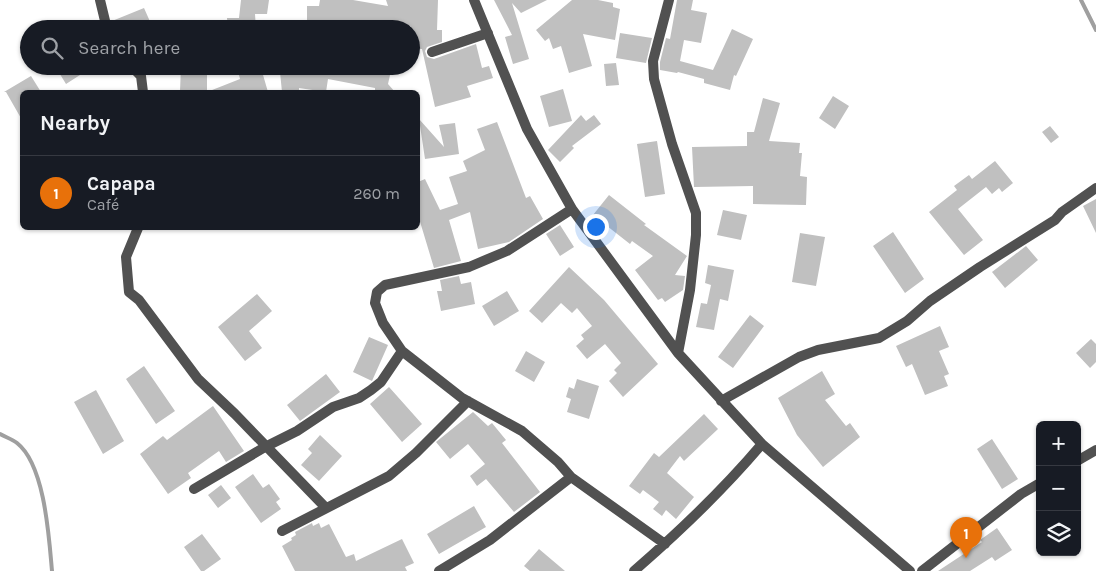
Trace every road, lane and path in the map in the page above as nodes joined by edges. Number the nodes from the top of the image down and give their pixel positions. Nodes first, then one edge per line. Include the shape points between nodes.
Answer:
1 (100, 0) edge
2 (474, 0) edge
3 (669, 0) edge
4 (105, 20) edge
5 (488, 33) junction
6 (432, 52) dead end
7 (139, 75) edge
8 (143, 90) edge
9 (1096, 188) edge
10 (572, 209) junction
11 (137, 230) edge
12 (402, 351) junction
13 (678, 353) junction
14 (468, 402) junction
15 (721, 402) junction
16 (762, 444) junction
17 (265, 447) junction
18 (1096, 450) edge
19 (1081, 459) edge
20 (570, 477) junction
21 (1036, 485) edge
22 (194, 490) dead end
23 (326, 508) junction
24 (282, 531) dead end
25 (665, 544) junction
26 (439, 571) edge
27 (634, 571) edge
28 (910, 571) edge
29 (922, 571) edge

1 - 4 street
2 - 5 street
3 - 13 street via 653,61 654,79 696,213 690,290
5 - 6 street
5 - 10 street via 527,129
7 - 8 street
9 - 15 street via 1055,220 980,267 879,338 832,347 799,358
10 - 12 street via 524,241 469,267 385,285 377,292 375,303
10 - 13 street
11 - 17 street via 126,257 129,292 139,300 198,379
12 - 14 street
12 - 17 street via 372,390 333,407 298,431
13 - 15 street
14 - 20 street via 522,431 558,462
14 - 23 street via 388,476
15 - 16 street
16 - 25 street
16 - 28 street
17 - 22 street
17 - 23 street
18 - 19 street
20 - 25 street
20 - 26 street via 490,540
21 - 29 street
23 - 24 street
25 - 27 street

